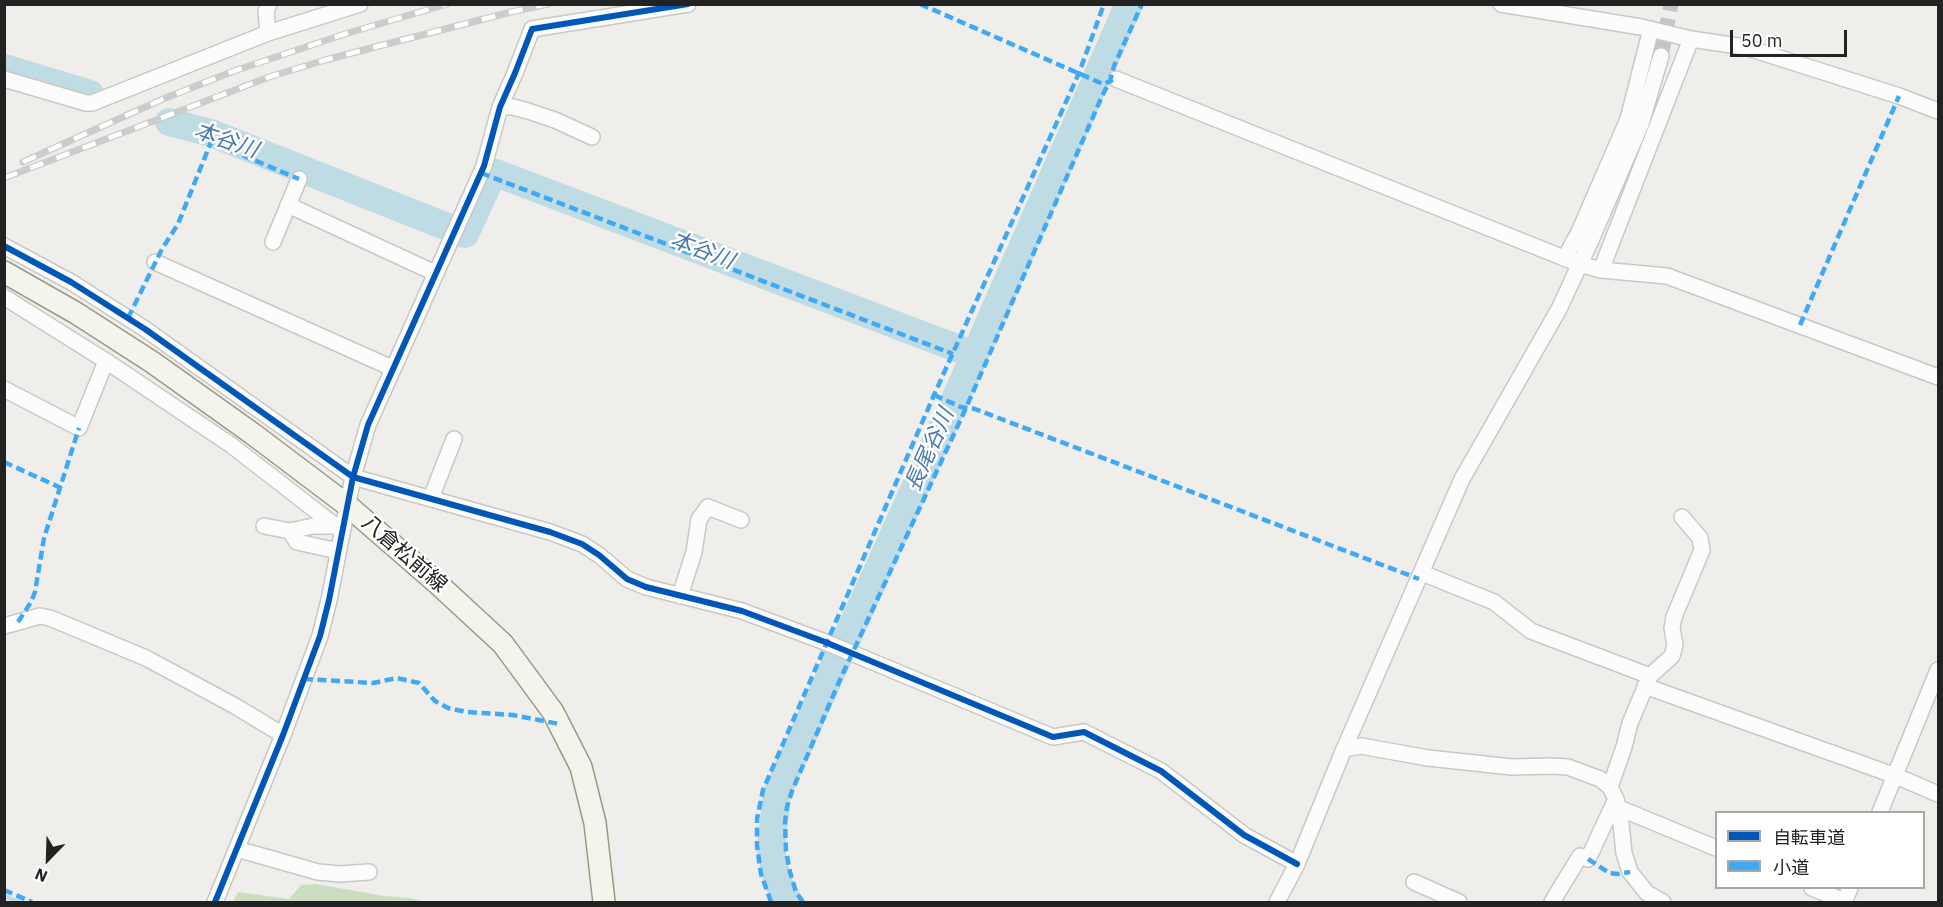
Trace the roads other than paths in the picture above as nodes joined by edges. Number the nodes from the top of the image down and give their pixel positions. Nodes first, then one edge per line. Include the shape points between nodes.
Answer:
1 (269, 4) edge
2 (360, 4) edge
3 (688, 4) edge
4 (1501, 4) edge
5 (1651, 29) junction
6 (268, 33) junction
7 (1690, 39) junction
8 (1661, 56) tunnel mouth
9 (4, 79) edge
10 (1116, 79) dead end
11 (500, 107) junction
12 (1938, 111) edge
13 (592, 137) dead end
14 (299, 178) dead end
15 (288, 205) junction
16 (273, 242) dead end
17 (4, 246) edge
18 (1572, 261) junction
19 (156, 262) dead end
20 (1601, 270) junction
21 (4, 272) edge
22 (435, 273) junction
23 (4, 297) edge
24 (106, 361) junction
25 (392, 368) junction
26 (1938, 377) edge
27 (4, 389) edge
28 (453, 439) dead end
29 (353, 477) junction
30 (431, 498) junction
31 (347, 506) junction
32 (1682, 517) dead end
33 (741, 520) dead end
34 (264, 526) dead end
35 (339, 529) junction
36 (290, 531) junction
37 (338, 551) junction
38 (1422, 573) junction
39 (680, 596) junction
40 (4, 626) edge
41 (1938, 670) edge
42 (1647, 681) junction
43 (283, 735) junction
44 (1344, 749) junction
45 (1896, 776) junction
46 (1938, 794) edge
47 (1615, 798) junction
48 (1881, 811) edge
49 (1715, 848) edge
50 (237, 849) junction
51 (1297, 864) junction
52 (369, 872) dead end
53 (1414, 882) dead end
54 (1816, 889) edge
55 (1846, 897) edge
56 (1442, 899) edge
57 (1278, 902) edge
58 (215, 903) edge
59 (604, 903) edge
60 (1460, 903) edge
61 (1552, 903) edge
62 (1663, 903) edge

1 - 6 street
2 - 6 street
3 - 11 street via 532,29
4 - 5 street
5 - 7 street
5 - 18 street via 1628,119 1579,232
6 - 9 street via 92,103
7 - 12 street via 1745,47
7 - 20 street
8 - 18 street via 1641,124
10 - 18 street
11 - 13 street via 528,111
11 - 22 street via 484,166
14 - 15 street
15 - 16 street
15 - 22 street
17 - 29 street via 145,329
18 - 20 street
18 - 38 street via 1559,309 1462,479
19 - 25 street
20 - 26 street via 1667,276
21 - 31 main road, 八倉松前線 via 152,362
22 - 25 street
23 - 24 street
24 - 27 street via 79,428
24 - 35 street via 231,445
25 - 29 street via 368,425
28 - 30 street
29 - 30 street
29 - 31 street
30 - 39 street via 582,544 627,579
31 - 35 street
31 - 59 main road, 八倉松前線 via 503,644 553,712 581,767 595,823
32 - 42 street via 1700,538 1702,550 1674,617 1672,656
33 - 39 street via 708,507 699,519 694,552
34 - 36 street
35 - 36 street via 313,526
35 - 37 street
36 - 37 street via 297,542
37 - 43 street via 320,636
38 - 42 street via 1494,602 1532,631
38 - 44 street
39 - 51 street via 742,611 1053,737 1084,732 1161,771 1244,835
40 - 43 street via 40,616 50,618 146,658
41 - 45 street
42 - 45 street
42 - 47 street via 1630,723
43 - 50 street
44 - 47 street via 1361,746 1428,758 1568,767 1600,779
44 - 51 street
45 - 46 street
45 - 48 street
47 - 49 street
47 - 61 street via 1588,859 1580,856
47 - 62 street via 1630,872 1647,893
50 - 52 street via 318,872
50 - 58 street
51 - 57 street
53 - 56 street
54 - 55 street
56 - 60 street

